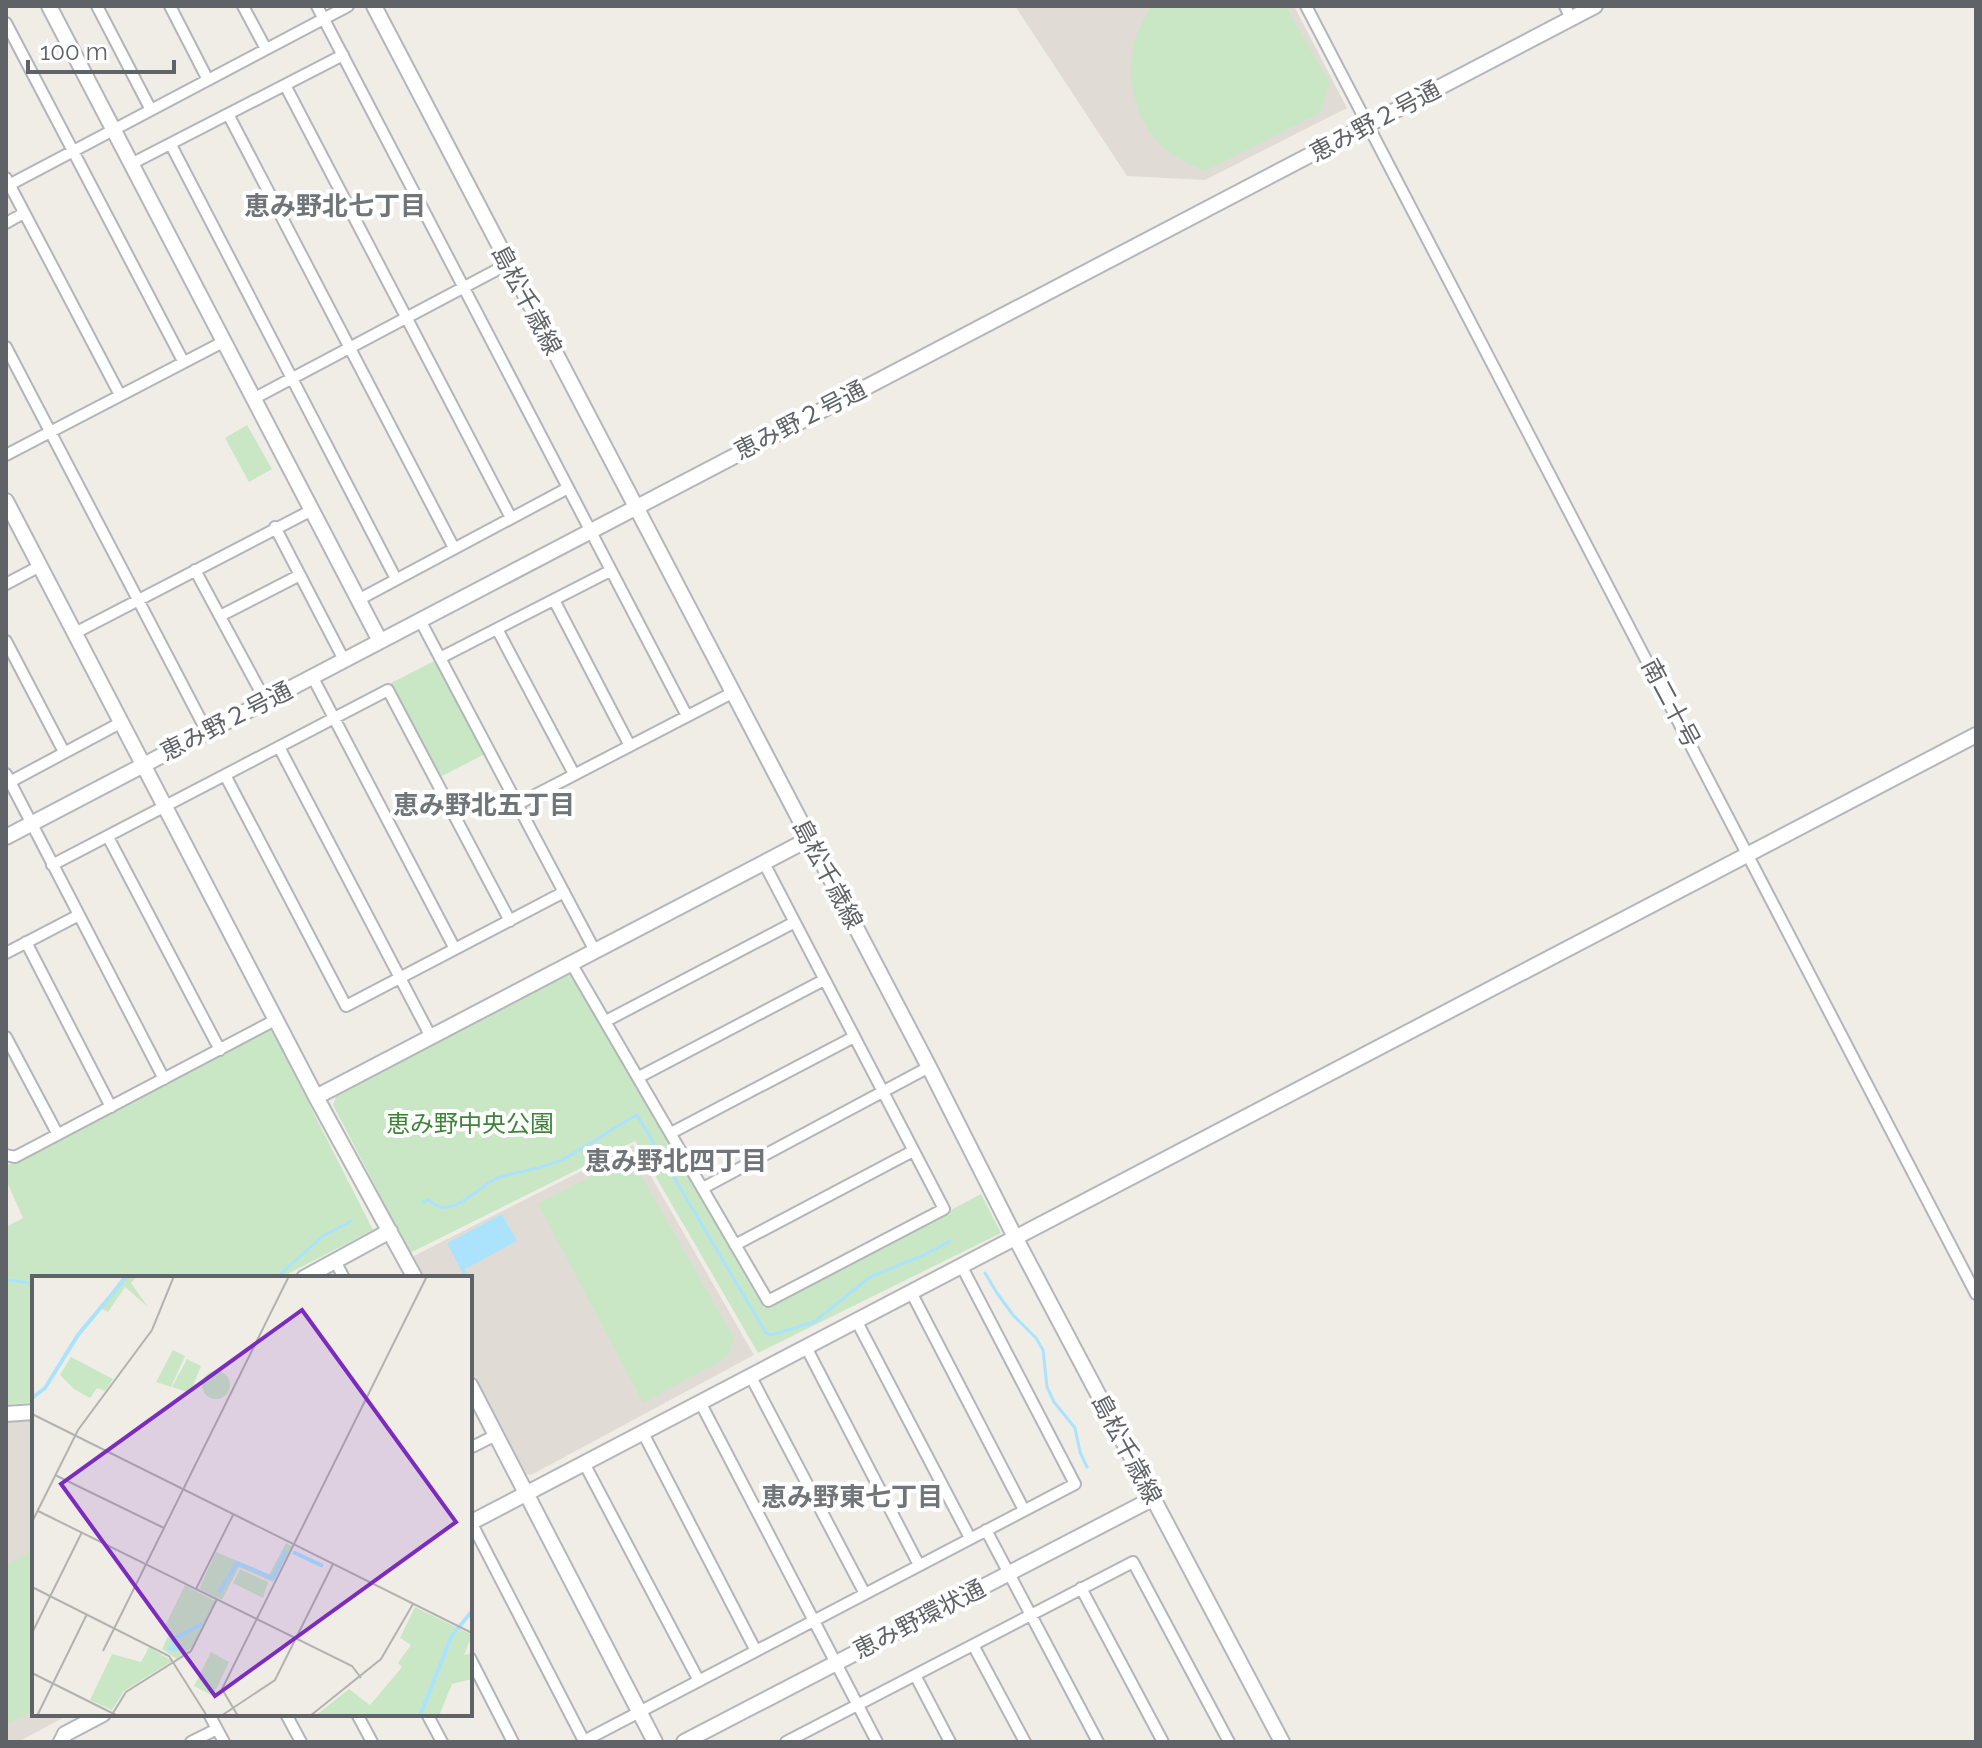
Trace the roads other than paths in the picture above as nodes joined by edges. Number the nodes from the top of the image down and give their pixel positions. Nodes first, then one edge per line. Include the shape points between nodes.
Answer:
1 (49, 6) edge
2 (97, 6) edge
3 (170, 6) edge
4 (243, 6) edge
5 (317, 6) edge
6 (348, 6) edge
7 (374, 6) edge
8 (1306, 6) edge
9 (1595, 6) edge
10 (1568, 12) edge
11 (324, 19) junction
12 (6, 23) edge
13 (266, 49) junction
14 (343, 55) junction
15 (208, 80) junction
16 (285, 85) junction
17 (151, 110) junction
18 (228, 114) junction
19 (1365, 119) junction
20 (113, 129) junction
21 (171, 145) junction
22 (73, 151) junction
23 (131, 164) junction
24 (8, 182) edge
25 (24, 213) junction
26 (6, 223) edge
27 (508, 264) junction
28 (464, 287) junction
29 (407, 318) junction
30 (223, 342) junction
31 (6, 347) edge
32 (349, 347) junction
33 (183, 361) junction
34 (292, 378) junction
35 (120, 395) junction
36 (253, 399) junction
37 (50, 431) junction
38 (6, 455) edge
39 (568, 488) junction
40 (6, 501) edge
41 (636, 505) junction
42 (312, 510) junction
43 (511, 518) junction
44 (275, 527) junction
45 (590, 530) junction
46 (454, 548) junction
47 (40, 566) junction
48 (195, 570) junction
49 (610, 571) junction
50 (300, 575) junction
51 (396, 579) junction
52 (6, 584) edge
53 (139, 600) junction
54 (358, 600) junction
55 (554, 600) junction
56 (220, 616) junction
57 (420, 620) junction
58 (497, 629) junction
59 (75, 633) junction
60 (6, 641) edge
61 (380, 641) junction
62 (440, 658) junction
63 (344, 660) junction
64 (312, 676) junction
65 (732, 693) junction
66 (265, 700) junction
67 (687, 716) junction
68 (333, 717) junction
69 (122, 722) junction
70 (206, 730) junction
71 (1976, 735) edge
72 (630, 746) junction
73 (279, 747) junction
74 (64, 752) junction
75 (143, 764) junction
76 (574, 774) junction
77 (225, 775) junction
78 (7, 780) edge
79 (518, 804) junction
80 (165, 806) junction
81 (31, 823) junction
82 (6, 837) edge
83 (108, 837) junction
84 (809, 839) junction
85 (1749, 853) junction
86 (764, 863) junction
87 (52, 865) junction
88 (564, 892) junction
89 (79, 915) junction
90 (510, 921) junction
91 (793, 923) junction
92 (26, 942) junction
93 (455, 949) junction
94 (595, 951) junction
95 (6, 953) edge
96 (571, 963) junction
97 (401, 977) junction
98 (824, 980) junction
99 (277, 1019) junction
100 (606, 1021) junction
101 (430, 1035) junction
102 (6, 1037) edge
103 (854, 1037) junction
104 (220, 1050) junction
105 (929, 1067) junction
106 (639, 1077) junction
107 (164, 1079) junction
108 (883, 1093) junction
109 (316, 1097) junction
110 (111, 1107) junction
111 (57, 1133) junction
112 (671, 1133) junction
113 (913, 1151) junction
114 (6, 1155) edge
115 (703, 1188) junction
116 (390, 1231) junction
117 (1016, 1239) junction
118 (735, 1245) junction
119 (335, 1261) junction
120 (962, 1267) junction
121 (308, 1276) edge
122 (343, 1276) edge
123 (414, 1276) edge
124 (911, 1292) junction
125 (1976, 1294) edge
126 (856, 1320) junction
127 (806, 1347) junction
128 (751, 1377) junction
129 (472, 1389) edge
130 (700, 1402) junction
131 (32, 1412) edge
132 (6, 1414) edge
133 (643, 1433) junction
134 (496, 1435) junction
135 (472, 1447) edge
136 (584, 1463) junction
137 (527, 1493) junction
138 (1154, 1498) junction
139 (1024, 1510) junction
140 (472, 1521) edge
141 (472, 1524) edge
142 (986, 1530) junction
143 (970, 1538) junction
144 (919, 1565) junction
145 (1009, 1572) junction
146 (1081, 1588) junction
147 (865, 1594) junction
148 (1031, 1614) junction
149 (813, 1621) junction
150 (973, 1645) junction
151 (756, 1651) junction
152 (472, 1662) edge
153 (836, 1662) junction
154 (915, 1675) junction
155 (699, 1681) junction
156 (858, 1704) junction
157 (639, 1712) junction
158 (99, 1716) edge
159 (210, 1716) edge
160 (287, 1716) edge
161 (358, 1716) edge
162 (428, 1716) edge
163 (217, 1729) junction
164 (801, 1739) edge
165 (61, 1742) edge
166 (191, 1742) edge
167 (224, 1742) edge
168 (301, 1742) edge
169 (372, 1742) edge
170 (442, 1742) edge
171 (513, 1742) edge
172 (583, 1742) edge
173 (655, 1742) edge
174 (684, 1742) edge
175 (786, 1742) edge
176 (877, 1742) edge
177 (950, 1742) edge
178 (1025, 1742) edge
179 (1098, 1742) edge
180 (1163, 1742) edge
181 (1229, 1742) edge
182 (1282, 1742) edge

1 - 20 street
2 - 17 street
3 - 15 street
4 - 13 street
5 - 11 street
6 - 11 street
7 - 27 street, 島松千歳線
8 - 19 street, 南二十号
9 - 10 street, 恵み野２号通
10 - 19 street, 恵み野２号通
11 - 13 street
11 - 14 street
12 - 22 street
13 - 15 street
14 - 16 street
14 - 28 street
15 - 17 street
16 - 18 street
16 - 29 street
17 - 20 street
18 - 21 street
18 - 32 street
19 - 41 street, 恵み野２号通
19 - 85 street, 南二十号
20 - 22 street
20 - 23 street
21 - 23 street
21 - 34 street
22 - 24 street
22 - 33 street
23 - 30 street
24 - 25 street
25 - 26 street
25 - 35 street
27 - 28 street
27 - 41 street, 島松千歳線
28 - 29 street
28 - 39 street
29 - 32 street
29 - 43 street
30 - 33 street
30 - 36 street
31 - 37 street
32 - 34 street
32 - 46 street
33 - 35 street
34 - 36 street
34 - 51 street
35 - 37 street
36 - 42 street
37 - 38 street
37 - 53 street
39 - 43 street
39 - 45 street
40 - 47 street
41 - 45 street, 恵み野２号通
41 - 65 street, 島松千歳線
42 - 44 street
42 - 54 street
43 - 46 street
44 - 48 street
44 - 50 street
45 - 49 street
45 - 57 street, 恵み野２号通
46 - 51 street
47 - 52 street
47 - 59 street
48 - 53 street
48 - 56 street
49 - 55 street
49 - 67 street
50 - 56 street
50 - 63 street
51 - 54 street
53 - 59 street
53 - 70 street
54 - 61 street
55 - 58 street
55 - 72 street
56 - 66 street
57 - 61 street, 恵み野２号通
57 - 62 street
58 - 62 street
58 - 76 street
59 - 69 street
60 - 74 street
61 - 63 street, 恵み野２号通
62 - 79 street
63 - 64 street, 恵み野２号通
64 - 66 street, 恵み野２号通
64 - 68 street
65 - 67 street
65 - 84 street, 島松千歳線
66 - 70 street, 恵み野２号通
67 - 72 street
68 - 73 street
68 - 90 street via 388,690
68 - 93 street
69 - 74 street
69 - 75 street
70 - 75 street, 恵み野２号通
71 - 85 street
72 - 76 street
73 - 77 street
73 - 97 street
74 - 78 street
75 - 80 street
75 - 81 street, 恵み野２号通
76 - 79 street
77 - 80 street
77 - 97 street via 346,1006
78 - 81 street
79 - 88 street
80 - 83 street
80 - 99 street
81 - 82 street, 恵み野２号通
81 - 87 street
83 - 87 street
83 - 104 street
84 - 86 street
84 - 105 street, 島松千歳線
85 - 117 street
85 - 125 street, 南二十号
86 - 91 street
86 - 94 street
87 - 89 street
88 - 90 street
88 - 94 street
89 - 92 street
89 - 107 street
90 - 93 street
91 - 98 street
91 - 100 street
92 - 95 street
92 - 110 street
93 - 97 street
94 - 96 street
96 - 100 street
96 - 101 street
97 - 101 street
98 - 103 street
98 - 106 street
99 - 104 street
99 - 109 street
100 - 106 street
101 - 109 street
102 - 111 street
103 - 108 street
103 - 112 street
104 - 107 street
105 - 108 street
105 - 117 street, 島松千歳線
106 - 112 street
107 - 110 street
108 - 113 street
108 - 115 street
109 - 116 street
110 - 111 street
111 - 114 street via 15,1157
112 - 115 street
113 - 118 street
113 - 118 street via 944,1209 768,1301
115 - 118 street
116 - 119 street
116 - 123 street
117 - 120 street
117 - 138 street, 島松千歳線
119 - 121 street
119 - 122 street
120 - 124 street
120 - 139 street via 1075,1484
124 - 126 street
124 - 139 street
126 - 127 street
126 - 143 street
127 - 128 street
127 - 144 street
128 - 130 street
128 - 147 street
129 - 134 street
130 - 133 street
130 - 149 street
131 - 132 street
133 - 136 street
133 - 151 street
134 - 135 street
134 - 137 street
136 - 137 street
136 - 155 street
137 - 140 street
137 - 157 street
138 - 145 street, 恵み野環状通
138 - 182 street, 島松千歳線
139 - 142 street
141 - 172 street
142 - 143 street
142 - 145 street
143 - 144 street
144 - 147 street
145 - 148 street
145 - 153 street, 恵み野環状通
146 - 148 street
146 - 180 street
146 - 181 street via 1133,1562
147 - 149 street
148 - 150 street
148 - 179 street
149 - 151 street
149 - 153 street
150 - 154 street
150 - 178 street
151 - 155 street
152 - 171 street
153 - 156 street
153 - 174 street, 恵み野環状通
154 - 156 street
154 - 177 street
155 - 157 street
156 - 164 street
156 - 176 street
157 - 172 street
157 - 173 street
158 - 165 street via 65,1734
159 - 163 street
160 - 168 street
161 - 169 street
162 - 170 street
163 - 166 street
163 - 167 street
164 - 175 street

